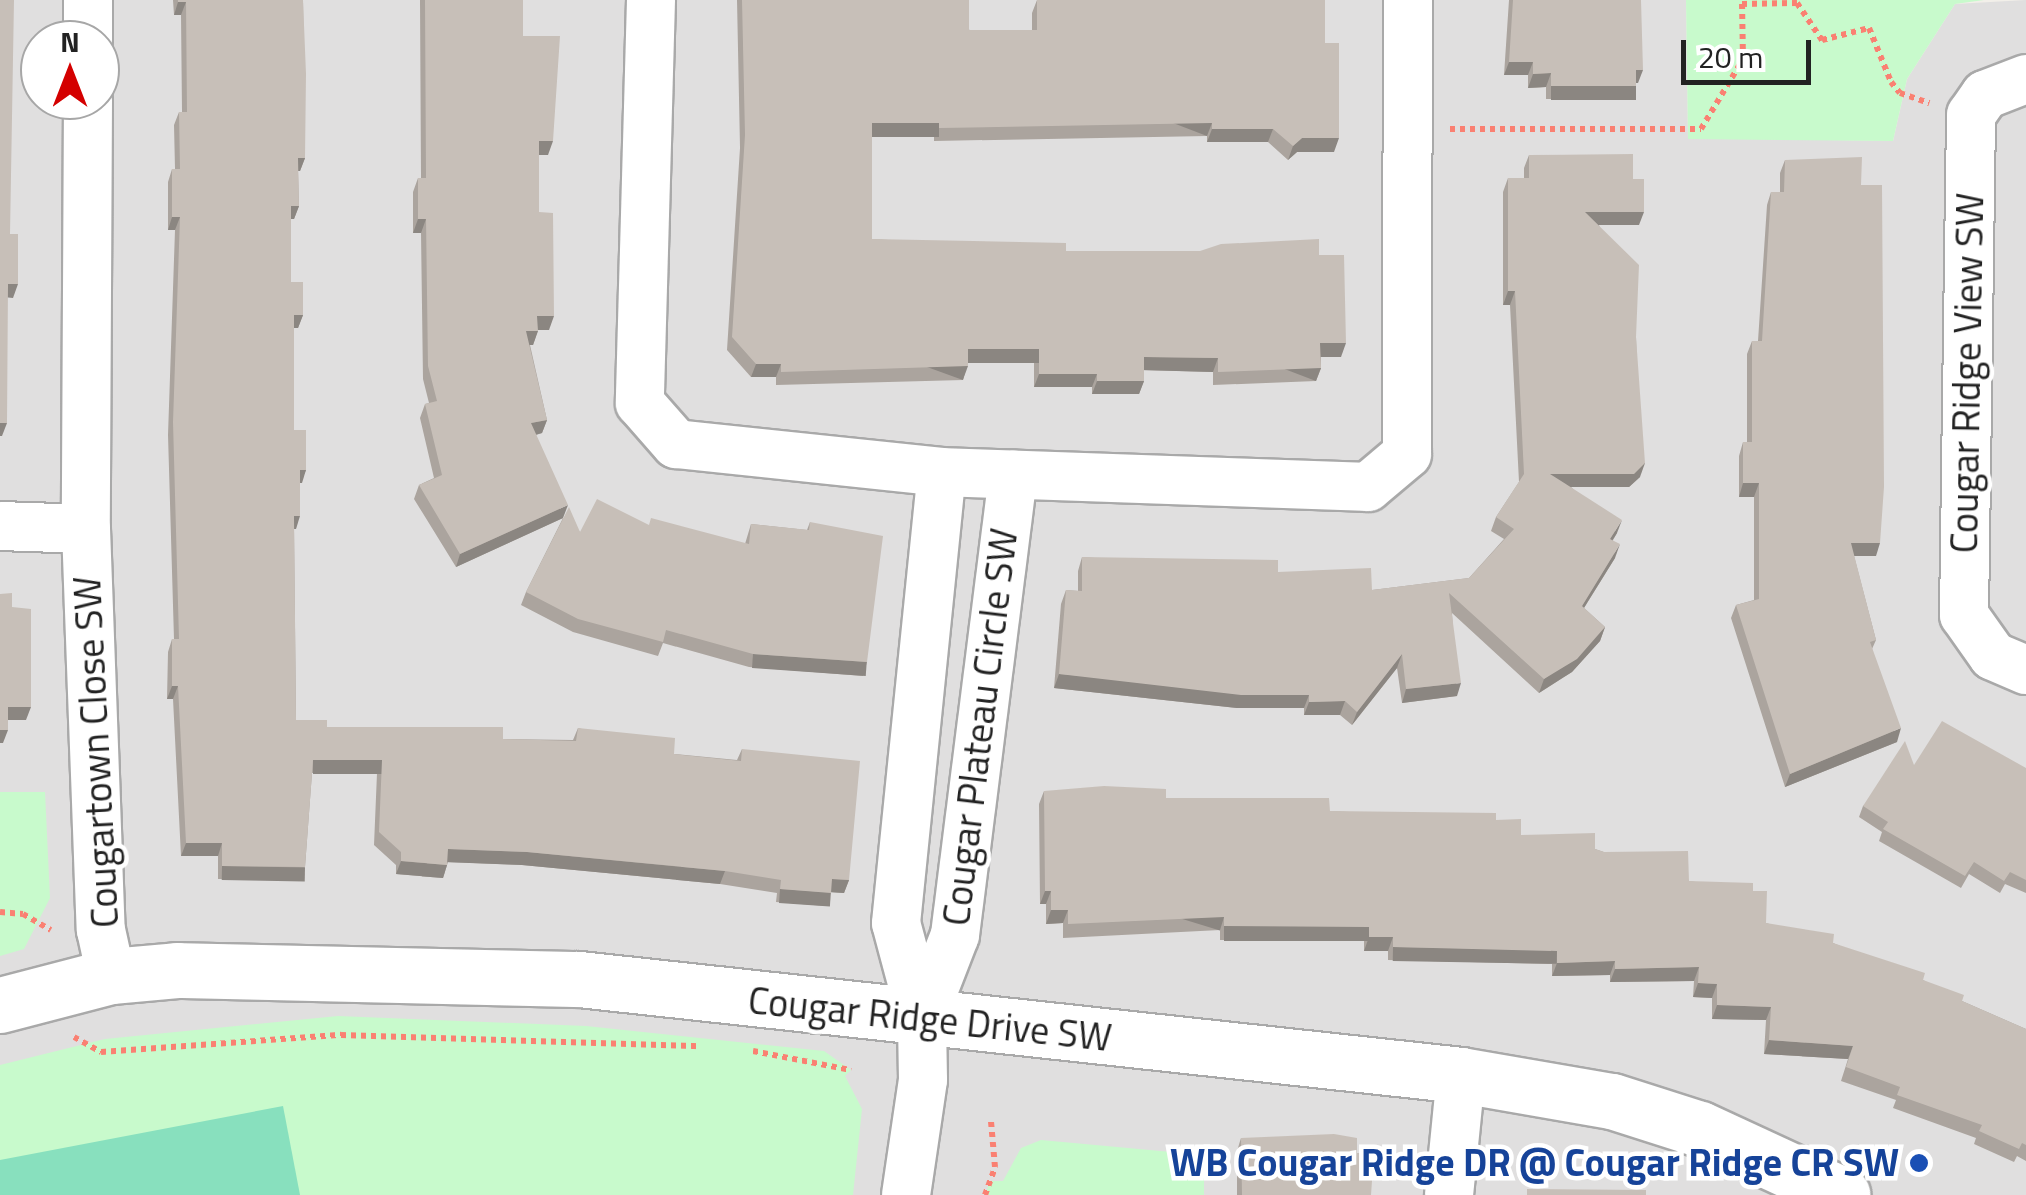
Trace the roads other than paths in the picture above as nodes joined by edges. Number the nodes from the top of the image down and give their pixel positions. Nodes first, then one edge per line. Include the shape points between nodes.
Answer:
1 (650, 0) edge
2 (1408, 0) edge
3 (2026, 79) edge
4 (88, 120) edge
5 (942, 472) junction
6 (1013, 476) junction
7 (0, 526) edge
8 (86, 529) junction
9 (2026, 670) edge
10 (112, 976) junction
11 (0, 1006) edge
12 (922, 1020) junction
13 (1461, 1075) junction
14 (906, 1195) edge
15 (1449, 1195) edge
16 (1843, 1195) edge

1 - 5 street, Cougar Plateau Circle SW via 640,403 676,444
2 - 6 street, Cougar Plateau Circle SW via 1408,454 1368,487
3 - 9 street, Cougar Ridge View SW via 1985,95 1971,115 1964,616 1993,656
4 - 8 street, Cougartown Close SW
5 - 6 street, Cougar Plateau Circle SW
5 - 12 street, Cougar Plateau Circle SW via 896,923
6 - 12 street, Cougar Plateau Circle SW via 955,935
7 - 8 street, Cougartown Close SW
8 - 10 street, Cougartown Close SW via 101,930
10 - 11 street, Cougar Ridge Drive SW
10 - 12 street, Cougar Ridge Drive SW via 177,970 470,972
12 - 13 street, Cougar Ridge Drive SW
12 - 14 street via 923,1080
13 - 15 street
13 - 16 street, Cougar Ridge Drive SW via 1612,1101 1700,1130

